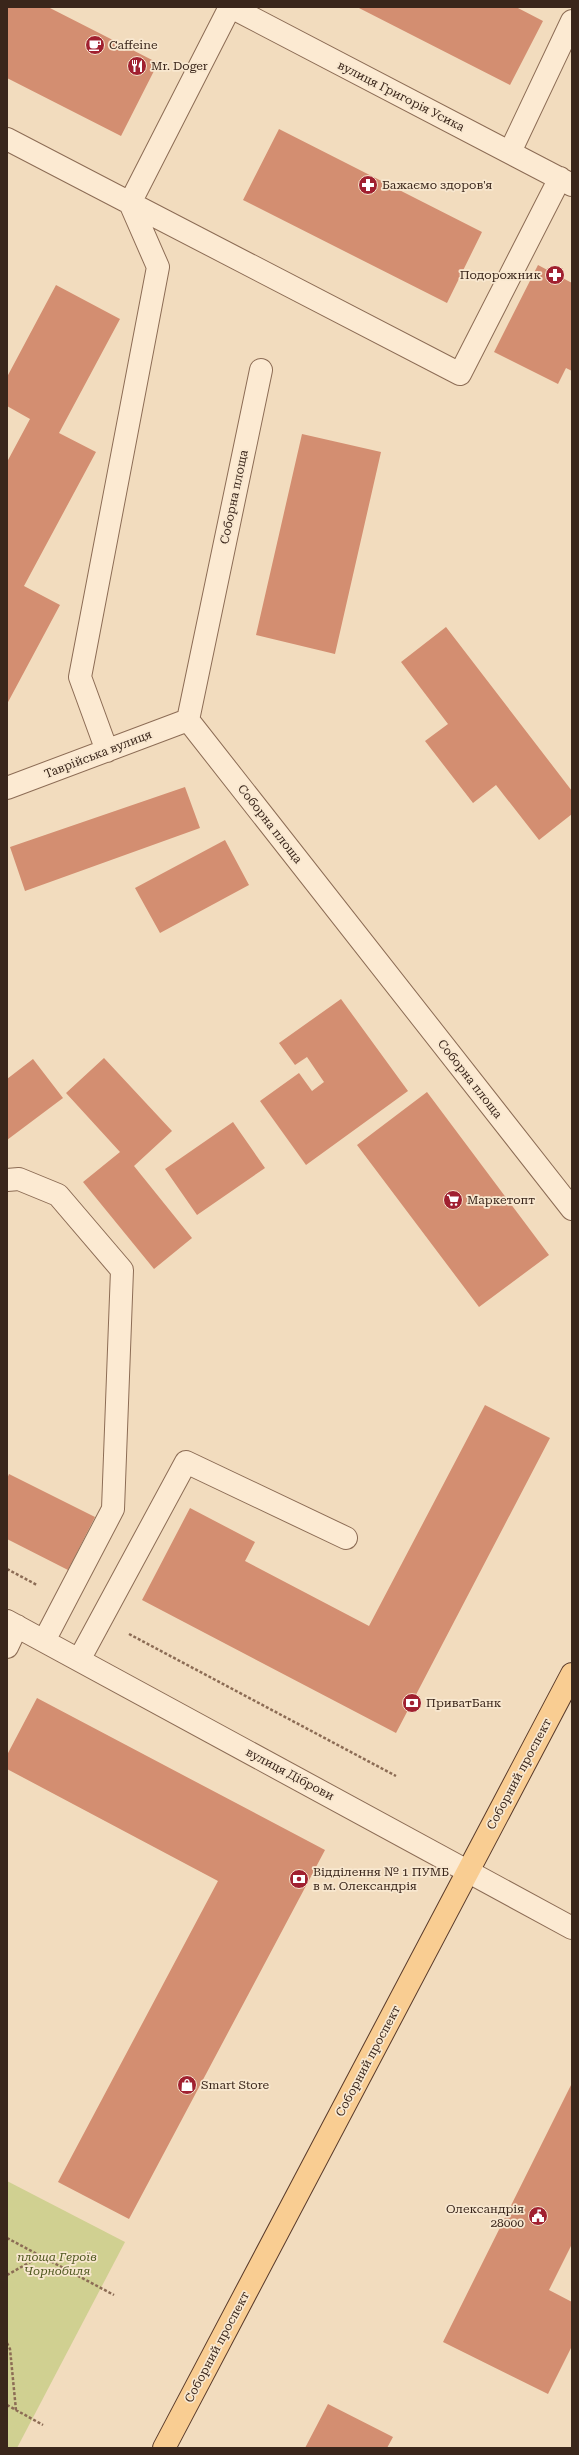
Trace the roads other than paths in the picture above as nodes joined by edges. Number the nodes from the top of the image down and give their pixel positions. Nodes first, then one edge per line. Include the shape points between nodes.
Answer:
1 (230, 7) edge
2 (572, 21) edge
3 (7, 138) edge
4 (510, 152) junction
5 (566, 181) edge
6 (130, 202) junction
7 (261, 370) dead end
8 (188, 720) junction
9 (107, 751) junction
10 (7, 788) edge
11 (7, 1180) edge
12 (572, 1209) edge
13 (346, 1538) dead end
14 (12, 1624) edge
15 (44, 1641) junction
16 (7, 1646) edge
17 (79, 1660) junction
18 (572, 1674) edge
19 (468, 1870) junction
20 (572, 1928) edge
21 (164, 2448) edge

1 - 4 street, вулиця Григорія Усика
1 - 6 street
2 - 4 street
3 - 6 street
4 - 5 street, вулиця Григорія Усика
5 - 6 street via 460,374
6 - 9 street via 158,266 80,677
7 - 8 street, Соборна площа
8 - 9 street, Таврійська вулиця
8 - 12 street, Соборна площа
9 - 10 street, Таврійська вулиця
11 - 15 street via 19,1178 58,1195 122,1270 113,1509
13 - 17 street via 186,1462
14 - 15 street, вулиця Діброви
14 - 16 street
15 - 17 street, вулиця Діброви
17 - 19 street, вулиця Діброви
18 - 19 main road, Соборний проспект
19 - 20 street, вулиця Діброви
19 - 21 main road, Соборний проспект

